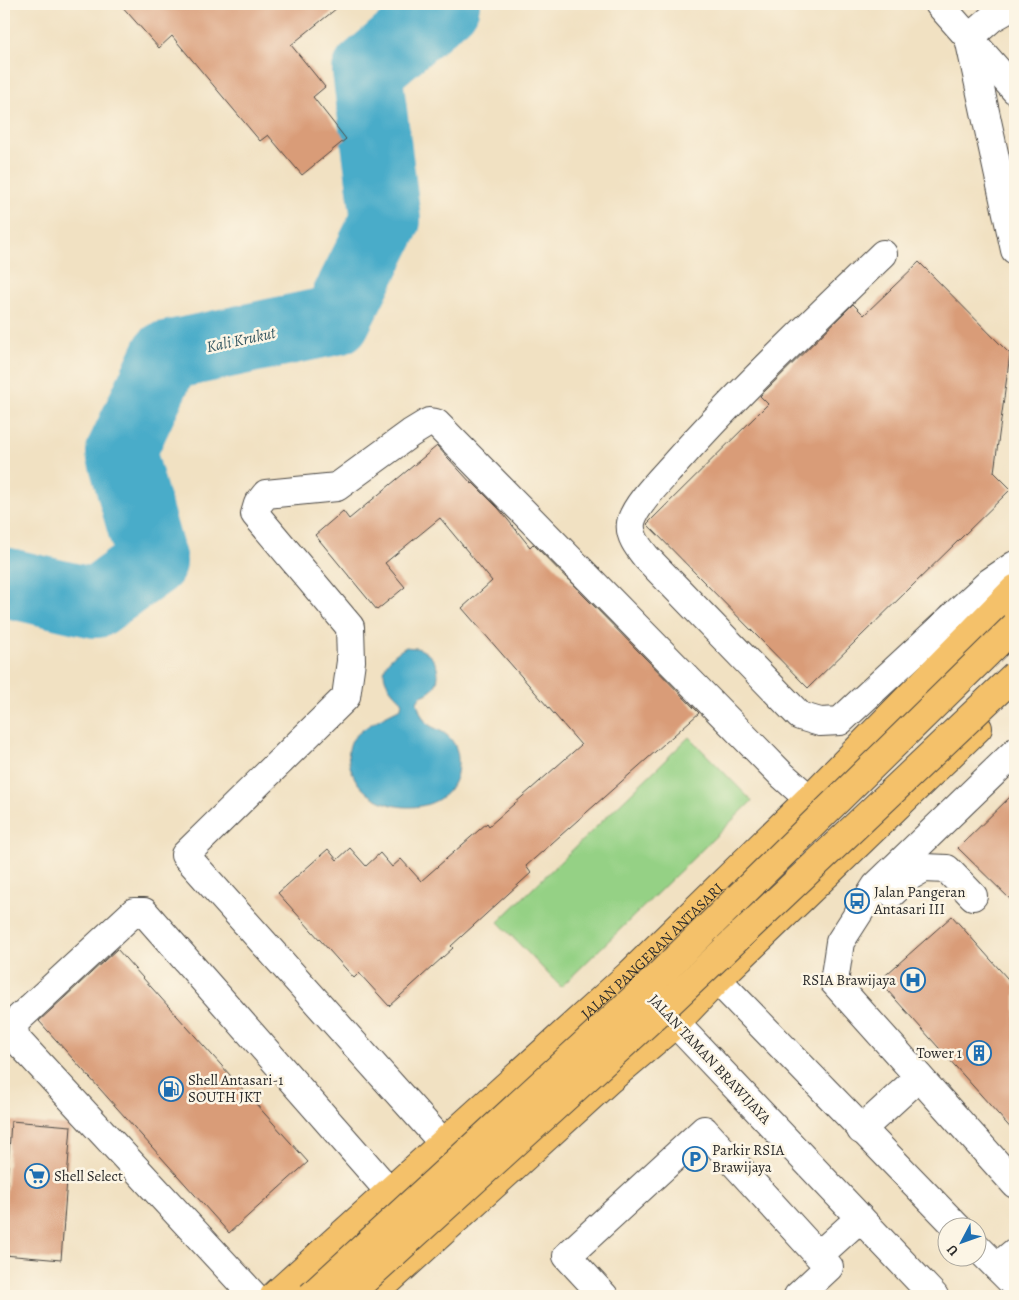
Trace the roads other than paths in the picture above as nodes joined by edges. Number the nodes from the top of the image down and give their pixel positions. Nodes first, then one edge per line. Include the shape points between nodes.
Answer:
1 (939, 4) edge
2 (1015, 5) edge
3 (970, 38) junction
4 (1015, 90) edge
5 (1015, 250) edge
6 (883, 254) dead end
7 (1015, 565) edge
8 (1015, 589) edge
9 (1015, 626) edge
10 (1015, 675) edge
11 (1015, 693) edge
12 (1015, 752) edge
13 (809, 799) junction
14 (973, 896) dead end
15 (673, 933) junction
16 (840, 942) junction
17 (630, 974) junction
18 (717, 980) junction
19 (675, 1024) junction
20 (919, 1077) junction
21 (861, 1130) junction
22 (444, 1144) junction
23 (1015, 1184) edge
24 (390, 1192) junction
25 (860, 1218) junction
26 (948, 1218) edge
27 (986, 1253) edge
28 (818, 1255) junction
29 (1009, 1268) edge
30 (254, 1296) edge
31 (274, 1296) edge
32 (311, 1296) edge
33 (347, 1296) edge
34 (372, 1296) edge
35 (604, 1296) edge
36 (798, 1296) edge
37 (934, 1296) edge

1 - 3 street
2 - 3 street via 992,18
3 - 4 street
3 - 5 street
6 - 7 street via 734,400 643,499 631,522 635,543 800,716 820,722 840,721 990,582
8 - 13 main road, JALAN PANGERAN ANTASARI
9 - 32 main road, bridge via 652,982
10 - 33 main road, bridge via 668,1004
11 - 18 main road
12 - 16 street via 876,886
13 - 15 main road, JALAN PANGERAN ANTASARI
13 - 22 street via 436,423 428,422 337,486 266,494 255,514 350,627 351,661 346,697 184,855
14 - 16 street via 947,869 924,868 910,876
15 - 17 main road, JALAN PANGERAN ANTASARI
15 - 18 street
16 - 20 street via 834,982
17 - 19 street, JALAN TAMAN BRAWIJAYA
17 - 22 main road, JALAN PANGERAN ANTASARI
18 - 19 main road
18 - 21 street
19 - 25 street, JALAN TAMAN BRAWIJAYA
19 - 34 main road
20 - 21 street
20 - 23 street
21 - 26 street
22 - 24 main road, JALAN PANGERAN ANTASARI
24 - 30 street via 144,912 134,912 15,1022 16,1038
24 - 31 main road, JALAN PANGERAN ANTASARI
25 - 28 street
25 - 37 street, JALAN TAMAN BRAWIJAYA
27 - 29 street
28 - 35 street via 704,1130 567,1256
28 - 36 street via 829,1267

